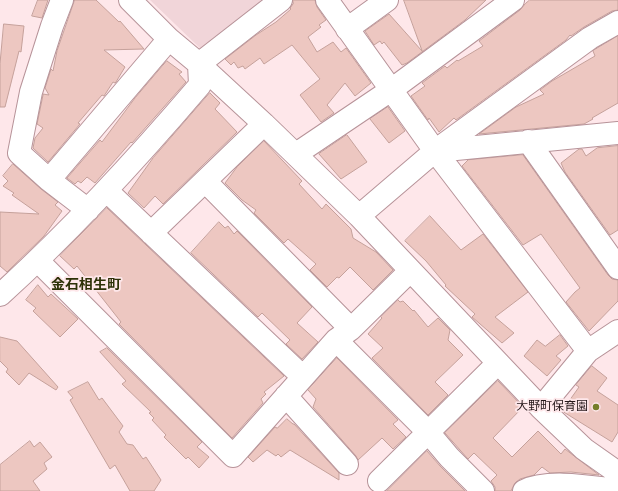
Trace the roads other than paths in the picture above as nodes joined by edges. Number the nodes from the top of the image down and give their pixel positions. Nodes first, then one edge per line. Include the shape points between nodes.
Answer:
1 (62, 0) edge
2 (130, 0) edge
3 (280, 0) edge
4 (327, 0) edge
5 (387, 0) edge
6 (513, 0) edge
7 (618, 22) edge
8 (347, 29) junction
9 (169, 39) junction
10 (199, 64) junction
11 (391, 90) junction
12 (264, 124) junction
13 (618, 133) edge
14 (528, 141) junction
15 (435, 151) junction
16 (296, 154) junction
17 (49, 180) junction
18 (205, 181) junction
19 (107, 191) junction
20 (88, 210) junction
21 (359, 216) junction
22 (150, 233) junction
23 (38, 261) junction
24 (618, 268) edge
25 (410, 271) junction
26 (0, 295) edge
27 (618, 331) edge
28 (343, 335) junction
29 (588, 351) junction
30 (498, 363) junction
31 (303, 377) junction
32 (286, 396) junction
33 (541, 408) junction
34 (428, 432) junction
35 (347, 464) dead end
36 (618, 473) edge
37 (379, 481) dead end
38 (618, 490) edge
39 (483, 491) edge
40 (524, 491) edge

1 - 17 street via 31,92 19,153
2 - 9 street
3 - 10 street
4 - 8 street
5 - 8 street
6 - 11 street
7 - 15 street via 590,38
8 - 11 street
9 - 10 street
9 - 17 street
10 - 12 street
10 - 19 street via 200,85
11 - 15 street
11 - 16 street
12 - 16 street
12 - 18 street
13 - 14 street
14 - 15 street
14 - 24 street
15 - 21 street
15 - 29 street
16 - 21 street
17 - 20 street
18 - 22 street
18 - 28 street
19 - 20 street
19 - 22 street
20 - 23 street
21 - 25 street
22 - 31 street
23 - 26 street
23 - 32 street via 233,456
25 - 28 street
25 - 30 street
27 - 29 street
28 - 31 street
28 - 34 street
29 - 33 street
30 - 33 street
30 - 34 street
31 - 32 street
32 - 35 street
33 - 36 street via 584,449
34 - 37 street
34 - 39 street
38 - 40 street via 560,484

